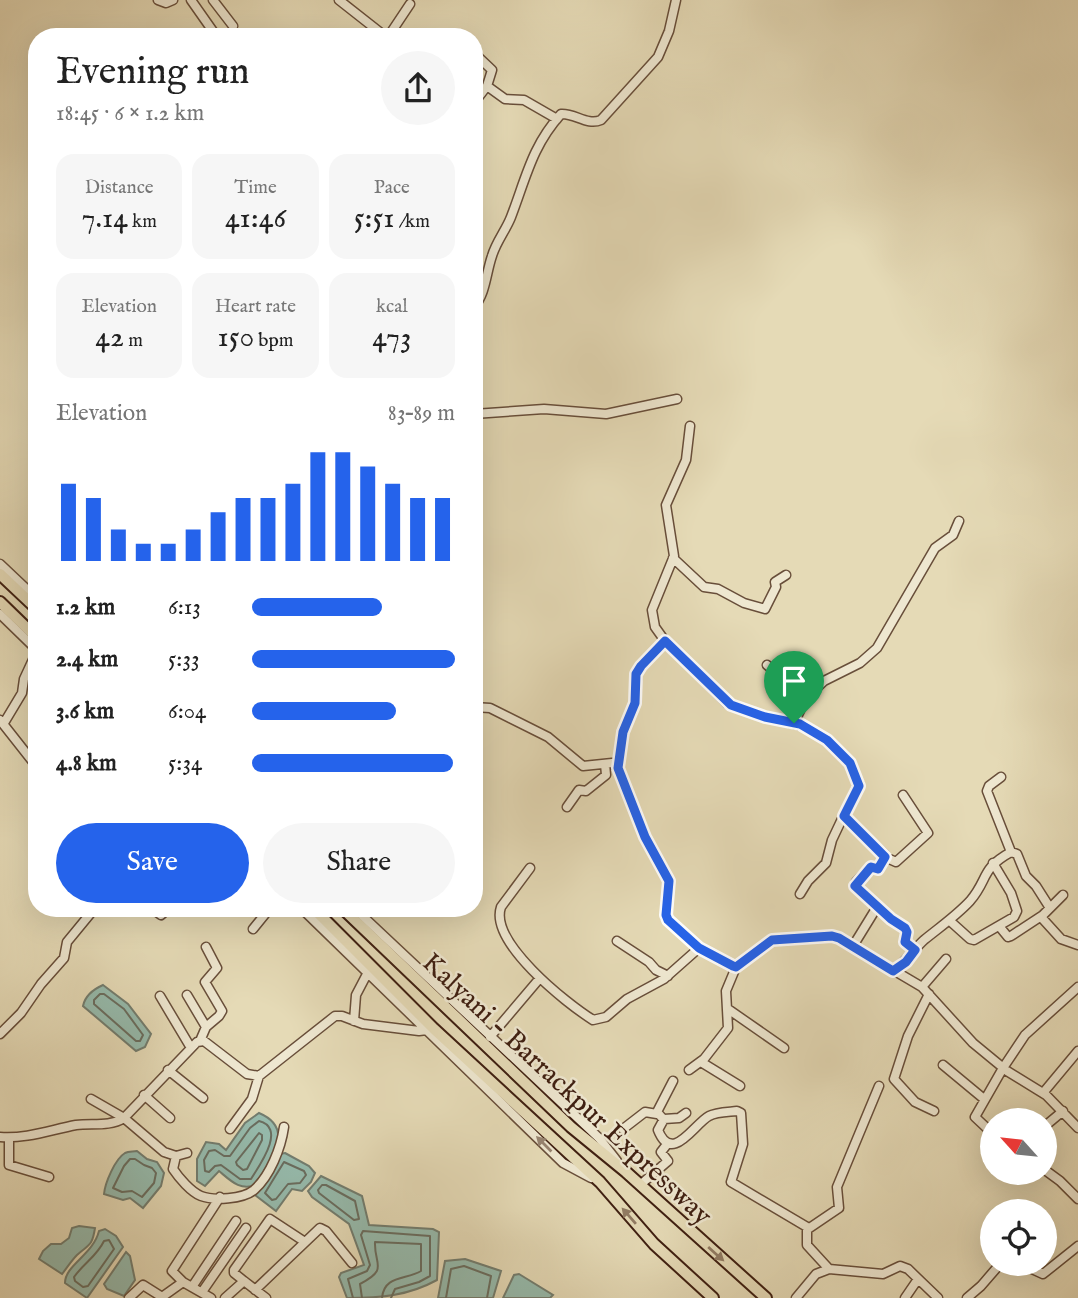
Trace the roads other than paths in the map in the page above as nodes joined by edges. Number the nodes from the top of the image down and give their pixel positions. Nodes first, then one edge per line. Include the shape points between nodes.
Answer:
1 (158, 0) edge
2 (173, 0) edge
3 (191, 0) edge
4 (214, 0) edge
5 (340, 0) edge
6 (676, 0) edge
7 (410, 4) dead end
8 (233, 26) dead end
9 (374, 27) edge
10 (211, 28) edge
11 (393, 28) edge
12 (483, 62) edge
13 (487, 86) junction
14 (483, 91) edge
15 (557, 118) junction
16 (483, 288) edge
17 (677, 399) dead end
18 (483, 413) edge
19 (690, 426) dead end
20 (959, 521) dead end
21 (673, 558) junction
22 (0, 564) edge
23 (0, 574) edge
24 (786, 575) dead end
25 (28, 592) edge
26 (28, 594) edge
27 (0, 602) edge
28 (0, 614) edge
29 (28, 629) edge
30 (665, 641) junction
31 (28, 642) edge
32 (767, 664) dead end
33 (28, 670) edge
34 (806, 698) junction
35 (483, 708) edge
36 (2, 721) edge
37 (794, 723) junction
38 (28, 755) edge
39 (605, 764) junction
40 (618, 768) junction
41 (1001, 777) dead end
42 (904, 795) dead end
43 (566, 807) dead end
44 (844, 816) junction
45 (1011, 852) junction
46 (885, 857) junction
47 (993, 863) junction
48 (530, 868) dead end
49 (800, 894) dead end
50 (1063, 895) dead end
51 (877, 907) junction
52 (1050, 908) junction
53 (88, 917) edge
54 (263, 917) edge
55 (309, 917) edge
56 (322, 917) edge
57 (351, 917) edge
58 (363, 917) edge
59 (1041, 917) junction
60 (950, 922) junction
61 (999, 926) junction
62 (253, 929) dead end
63 (617, 941) dead end
64 (853, 946) junction
65 (1078, 946) edge
66 (206, 947) dead end
67 (699, 948) junction
68 (915, 950) junction
69 (946, 959) dead end
70 (736, 967) junction
71 (893, 971) junction
72 (366, 974) junction
73 (668, 976) junction
74 (540, 978) junction
75 (1078, 987) edge
76 (922, 988) junction
77 (187, 995) dead end
78 (929, 995) junction
79 (160, 996) dead end
80 (728, 1009) junction
81 (354, 1021) junction
82 (206, 1027) junction
83 (427, 1030) junction
84 (0, 1034) edge
85 (490, 1037) junction
86 (200, 1041) junction
87 (191, 1048) junction
88 (783, 1048) dead end
89 (1078, 1051) edge
90 (701, 1062) junction
91 (943, 1065) dead end
92 (1003, 1068) junction
93 (168, 1070) junction
94 (689, 1070) dead end
95 (259, 1076) junction
96 (673, 1081) dead end
97 (740, 1086) dead end
98 (879, 1086) dead end
99 (1043, 1093) junction
100 (144, 1095) junction
101 (203, 1098) dead end
102 (91, 1099) dead end
103 (984, 1099) junction
104 (934, 1111) dead end
105 (1063, 1111) junction
106 (686, 1113) dead end
107 (1057, 1116) edge
108 (660, 1117) junction
109 (124, 1118) junction
110 (170, 1118) dead end
111 (980, 1122) edge
112 (284, 1127) dead end
113 (1078, 1128) edge
114 (230, 1129) dead end
115 (623, 1129) dead end
116 (4, 1138) edge
117 (668, 1143) junction
118 (187, 1153) dead end
119 (176, 1156) junction
120 (626, 1172) junction
121 (49, 1177) dead end
122 (1057, 1179) edge
123 (600, 1182) junction
124 (640, 1185) junction
125 (220, 1198) junction
126 (1078, 1199) edge
127 (236, 1221) dead end
128 (246, 1228) dead end
129 (808, 1228) junction
130 (305, 1242) junction
131 (1078, 1246) edge
132 (352, 1263) dead end
133 (1057, 1263) edge
134 (829, 1269) junction
135 (990, 1276) edge
136 (918, 1279) junction
137 (244, 1281) junction
138 (183, 1282) junction
139 (192, 1287) junction
140 (255, 1290) junction
141 (202, 1292) junction
142 (129, 1298) edge
143 (211, 1298) edge
144 (225, 1298) edge
145 (266, 1298) edge
146 (713, 1298) edge
147 (766, 1298) edge
148 (796, 1298) edge
149 (905, 1298) edge
150 (938, 1298) edge
151 (967, 1298) edge

1 - 2 street
3 - 10 street
4 - 8 street
5 - 9 street
6 - 15 street via 658,57 601,120 567,114
7 - 11 street
12 - 13 street via 492,70
13 - 14 street
13 - 15 street via 505,99 524,100
15 - 16 street via 531,157
17 - 18 street via 606,414 544,409
19 - 21 street via 686,460 666,505
20 - 34 street via 953,534 935,548 877,648 860,663 829,677
21 - 24 street via 704,587 765,609 775,582
21 - 30 street via 651,613
22 - 25 street
23 - 26 highway
27 - 29 highway
28 - 31 street
30 - 37 street via 727,703
30 - 40 street via 636,674 635,703 623,732
32 - 34 street
33 - 36 street via 22,693
34 - 37 street
35 - 39 street via 548,737 583,766
36 - 38 street
37 - 44 street via 827,740 852,766 859,786
39 - 40 street
39 - 43 street via 606,775 586,791 579,790
40 - 67 street via 645,837 669,881 666,918
41 - 45 street via 987,791
42 - 46 street via 928,833 895,863
44 - 46 street
44 - 49 street via 826,863
45 - 47 street
45 - 52 street via 1017,854 1026,876
46 - 51 street via 878,869 871,867 855,884
47 - 60 street via 972,899
47 - 61 street via 1017,911
48 - 74 street via 499,913 504,934
50 - 52 street
51 - 64 street
51 - 68 street via 905,928 905,942
52 - 59 street
53 - 84 street via 67,942 64,958
54 - 62 street
55 - 72 street
56 - 123 highway, Kalyani - Barrackpur Expressway via 434,1029
57 - 120 highway, Kalyani - Barrackpur Expressway via 571,1127
58 - 85 street
59 - 61 street via 1009,937
59 - 65 street via 1059,938
60 - 61 street via 972,940
60 - 68 street
63 - 73 street
64 - 70 street via 832,936 778,938
64 - 71 street
66 - 82 street via 217,969 205,982 222,1011
67 - 70 street
67 - 73 street
68 - 71 street
69 - 76 street
70 - 80 street via 726,990
71 - 76 street
72 - 81 street via 356,995
72 - 83 street
73 - 74 street via 597,1020
74 - 85 street
75 - 92 street via 1029,1031
76 - 78 street
77 - 82 street
78 - 92 street via 966,1037
78 - 104 street via 910,1031 894,1079 915,1102
79 - 87 street
80 - 88 street
80 - 90 street via 728,1028
81 - 83 street
81 - 95 street via 335,1016
82 - 86 street
123 -> 83 street via 563,1163
85 - 120 street via 598,1138
86 - 87 street
86 - 95 street via 247,1074
87 - 93 street
89 - 99 street
90 - 94 street
90 - 97 street
91 - 103 street
92 - 99 street
92 - 103 street
93 - 100 street
93 - 101 street
95 - 114 street via 252,1099
96 - 108 street
98 - 129 street via 837,1187 839,1208
99 - 105 street
100 - 109 street
100 - 110 street
102 - 109 street
103 - 111 street via 975,1117
105 - 107 street
105 - 113 street
106 - 108 street via 678,1118
108 - 115 street via 645,1112
108 - 117 street via 658,1132
109 - 116 street
109 - 119 street via 164,1152
112 - 125 street via 281,1145 251,1193
116 - 121 street via 10,1165
117 - 124 street via 662,1152 668,1161
117 - 129 street via 677,1143 710,1115 739,1111 743,1144 731,1182
118 - 119 street
119 - 125 street via 173,1169 178,1176 199,1195
120 - 124 highway, Kalyani - Barrackpur Expressway
122 - 126 street
146 -> 123 highway, Kalyani - Barrackpur Expressway via 654,1244
124 -> 147 highway, Kalyani - Barrackpur Expressway
125 - 138 street via 172,1271
127 - 139 street
128 - 141 street
129 - 134 street via 807,1245
130 - 132 street via 323,1228
130 - 137 street via 270,1219 234,1270
130 - 140 street
131 - 133 street
134 - 136 street via 883,1274 900,1266
134 - 148 street via 816,1274
135 - 151 street
136 - 149 street
136 - 150 street
137 - 140 street
137 - 144 street
138 - 139 street
138 - 142 street via 162,1297 143,1285
139 - 141 street
140 - 145 street
141 - 143 street

